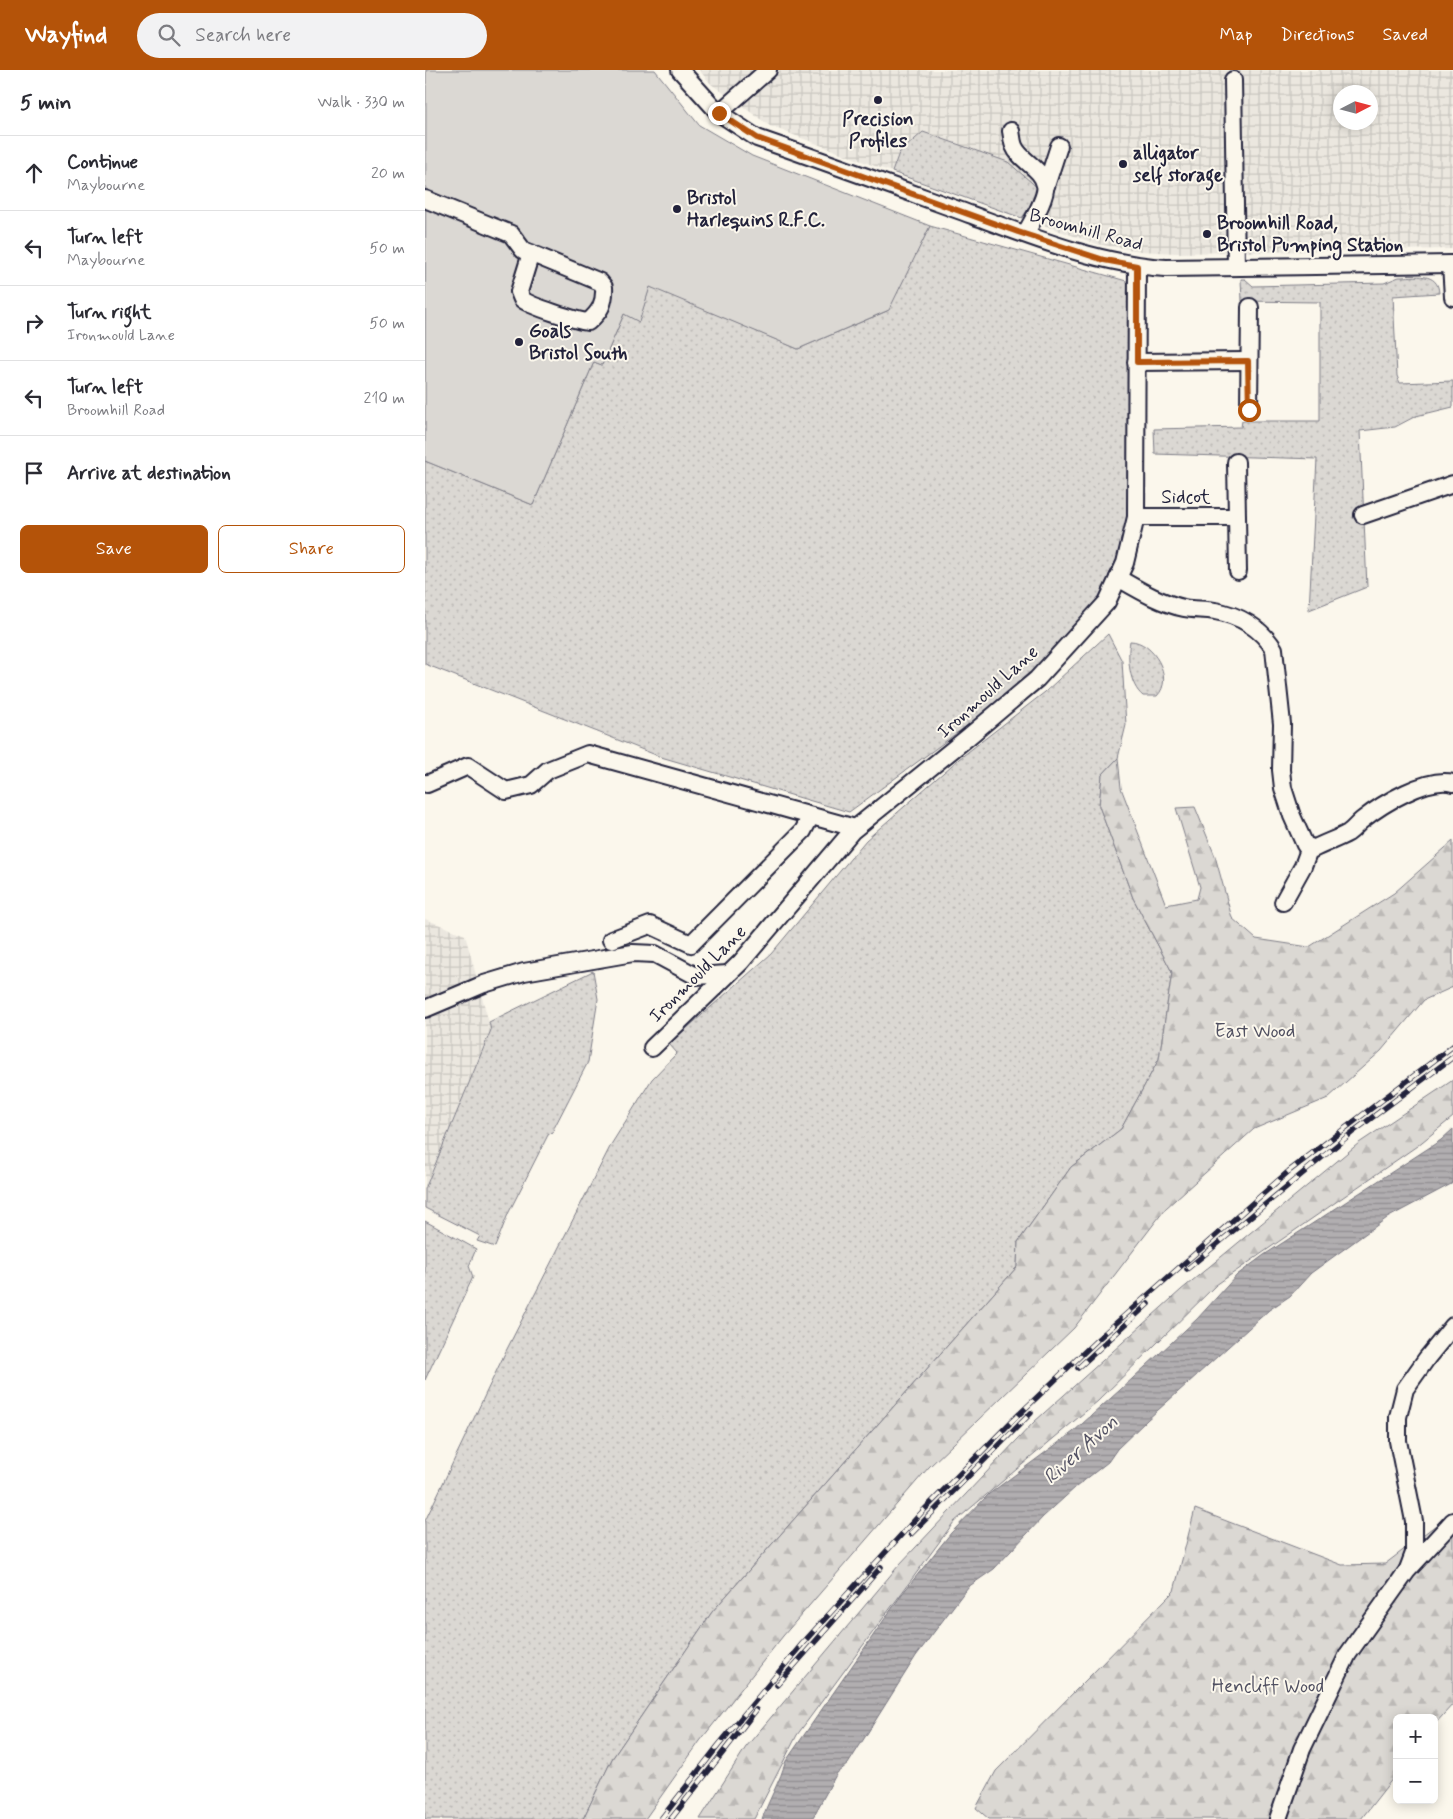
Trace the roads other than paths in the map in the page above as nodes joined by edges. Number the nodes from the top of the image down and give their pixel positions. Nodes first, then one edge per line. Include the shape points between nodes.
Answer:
1 (680, 70) edge
2 (768, 70) edge
3 (1233, 80) dead end
4 (719, 113) junction
5 (1011, 130) dead end
6 (1059, 146) dead end
7 (1046, 186) junction
8 (425, 199) edge
9 (1025, 234) junction
10 (531, 253) junction
11 (1452, 264) edge
12 (1137, 266) junction
13 (1237, 266) junction
14 (1453, 297) edge
15 (1249, 307) dead end
16 (1248, 361) junction
17 (1137, 362) junction
18 (1249, 410) dead end
19 (1236, 462) dead end
20 (1453, 484) edge
21 (1363, 515) dead end
22 (1136, 517) junction
23 (1237, 517) junction
24 (1238, 571) dead end
25 (1118, 578) junction
26 (425, 783) edge
27 (1453, 783) edge
28 (811, 816) junction
29 (855, 828) junction
30 (1310, 848) junction
31 (1283, 902) dead end
32 (611, 940) dead end
33 (728, 974) junction
34 (425, 1009) edge
35 (652, 1048) dead end
36 (1453, 1326) edge
37 (1453, 1522) edge
38 (1407, 1571) junction
39 (1278, 1819) edge

1 - 4 street, Broomhill Road
2 - 4 street
3 - 13 street
4 - 9 street, Broomhill Road via 781,153
5 - 7 street via 1014,147 1043,177
6 - 7 street
7 - 9 street
8 - 10 street via 511,234 523,250
9 - 12 street, Broomhill Road via 1104,260
10 - 10 street via 600,282 605,287 605,295 597,314 588,322 579,321 523,299 519,292
11 - 13 street, Broomhill Road
11 - 14 street
12 - 13 street, Broomhill Road
12 - 17 street, Ironmould Lane
15 - 16 street
16 - 17 street
16 - 18 street
17 - 22 street, Ironmould Lane
19 - 23 street, Sidcot
20 - 21 street
22 - 23 street, Sidcot
22 - 25 street, Ironmould Lane
23 - 24 street, Sidcot
25 - 29 street, Ironmould Lane via 1107,602 1037,679
25 - 30 street via 1155,599 1184,608 1235,616 1251,624 1269,640 1274,649 1283,724 1283,788 1305,845
26 - 28 street via 468,766 506,791 531,784 548,770 588,754
27 - 30 street via 1430,784 1399,797 1349,832 1313,850
28 - 29 street
28 - 32 street via 803,831 691,944 650,925
29 - 33 street, Ironmould Lane
30 - 31 street
33 - 34 street via 696,976 655,954 633,953 524,972 484,984
33 - 35 street, Ironmould Lane
36 - 38 street via 1405,1389 1398,1417 1398,1441 1414,1521 1414,1553
37 - 38 street
38 - 39 street via 1348,1654 1302,1749

